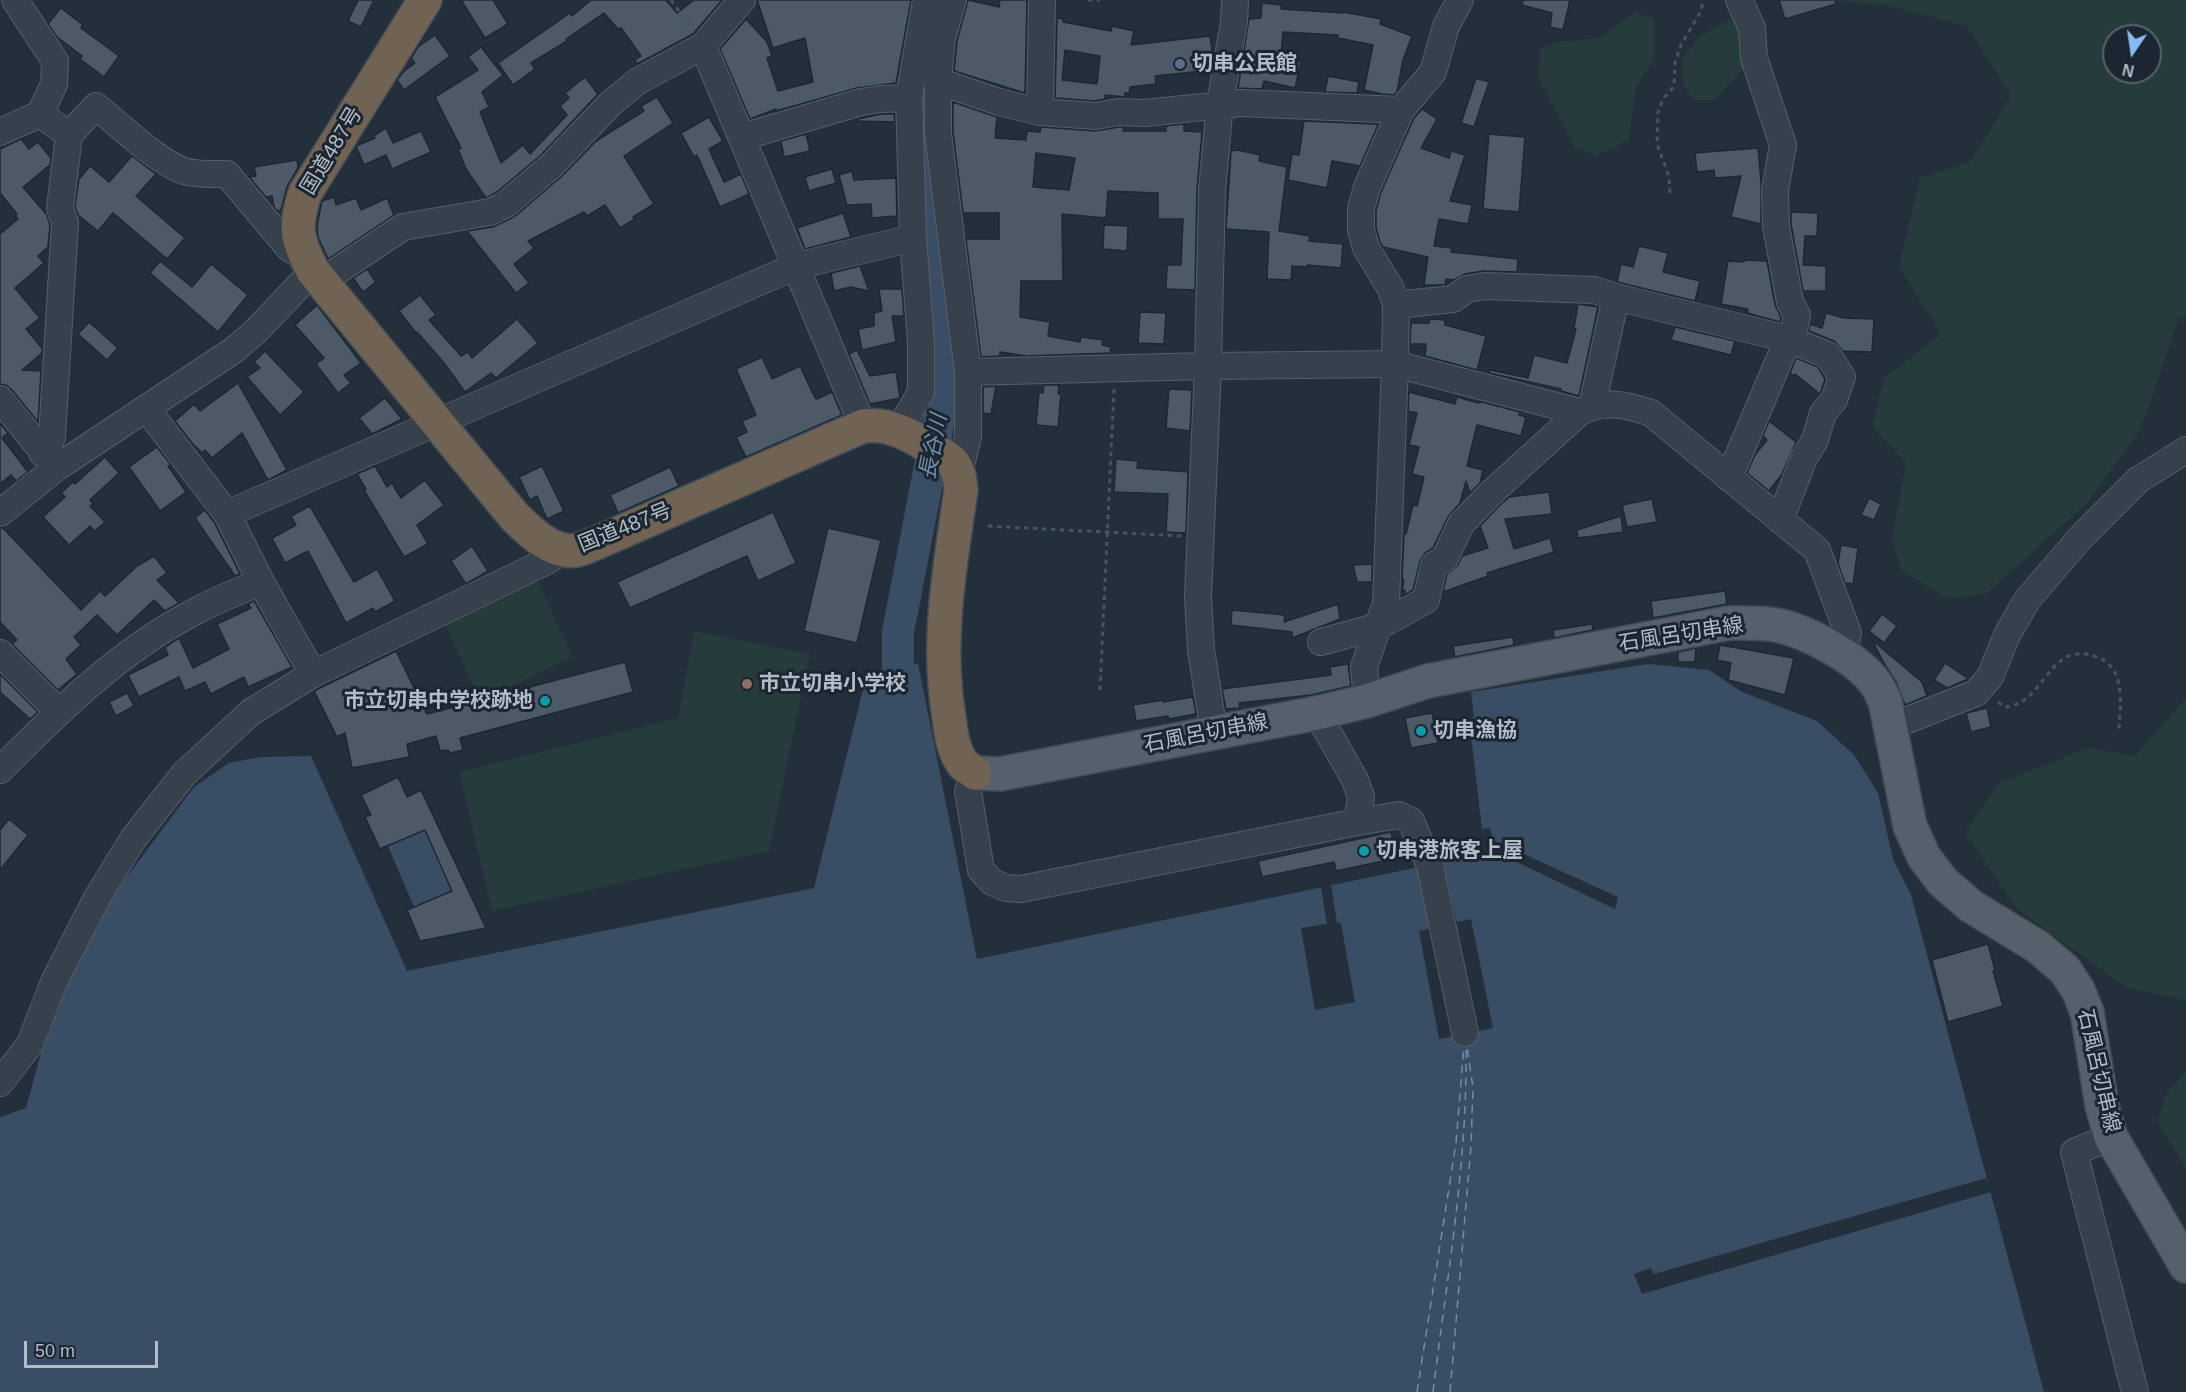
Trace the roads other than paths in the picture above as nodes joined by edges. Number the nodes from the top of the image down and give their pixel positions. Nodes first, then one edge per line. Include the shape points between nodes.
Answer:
1 (15, 0) edge
2 (425, 0) edge
3 (742, 0) edge
4 (926, 0) edge
5 (953, 0) edge
6 (1042, 0) edge
7 (1235, 0) edge
8 (1460, 0) edge
9 (1739, 0) edge
10 (703, 45) junction
11 (938, 81) junction
12 (909, 98) junction
13 (1220, 104) junction
14 (1401, 110) junction
15 (1040, 112) junction
16 (40, 114) junction
17 (0, 132) edge
18 (69, 135) junction
19 (742, 137) junction
20 (913, 238) junction
21 (796, 266) junction
22 (313, 269) junction
23 (1616, 297) junction
24 (1396, 305) junction
25 (1788, 339) junction
26 (1395, 364) junction
27 (1208, 366) junction
28 (968, 372) junction
29 (0, 399) edge
30 (146, 408) junction
31 (1586, 409) junction
32 (437, 422) junction
33 (862, 426) junction
34 (906, 433) junction
35 (2186, 450) edge
36 (49, 460) junction
37 (956, 468) junction
38 (1729, 478) junction
39 (0, 513) edge
40 (227, 514) junction
41 (1780, 520) junction
42 (564, 550) junction
43 (261, 582) junction
44 (1379, 626) junction
45 (1322, 642) dead end
46 (0, 653) edge
47 (1844, 655) junction
48 (313, 674) junction
49 (1367, 701) junction
50 (58, 711) junction
51 (1317, 713) junction
52 (1890, 727) junction
53 (1214, 732) junction
54 (0, 770) edge
55 (975, 773) junction
56 (1357, 822) junction
57 (1465, 1033) dead end
58 (0, 1083) edge
59 (2111, 1137) junction
60 (2186, 1266) edge
61 (2135, 1392) edge

1 - 16 street via 55,61 54,84
2 - 22 highway, 国道487号 via 305,193 297,217 297,233
3 - 10 street
4 - 12 street
5 - 11 street via 942,38
6 - 15 street
7 - 13 street
8 - 14 street via 1446,26 1433,72
9 - 25 street via 1752,28 1755,58 1783,145 1775,190 1776,226 1790,302 1797,315
10 - 19 street
10 - 22 street via 638,81 505,205 490,212 404,227
11 - 15 street
11 - 28 street via 938,134
12 - 19 street via 861,102
12 - 20 street
13 - 14 street
13 - 15 street via 1096,116
13 - 27 street via 1212,190
14 - 24 street via 1361,209 1366,248
16 - 17 street
16 - 18 street
18 - 22 street via 96,106 164,161 200,174 227,174 289,248
18 - 36 street via 60,207 65,224
19 - 21 street
20 - 21 street
20 - 34 street via 921,392
21 - 32 street
21 - 33 street
22 - 30 street via 234,350
22 - 32 highway, 国道487号
23 - 24 street via 1594,290 1485,286 1467,289 1453,299
23 - 25 street
23 - 31 street
24 - 26 street
25 - 38 street
25 - 41 street via 1828,355 1842,376
26 - 27 street
26 - 31 street
26 - 44 street via 1386,603
27 - 28 street
27 - 53 street via 1198,597 1201,650
28 - 37 street via 968,436
29 - 36 street
30 - 36 street
30 - 40 street
31 - 38 street via 1611,404 1651,413
31 - 44 street via 1461,524 1445,558 1434,565 1426,600
32 - 40 street
32 - 42 highway, 国道487号 via 514,516 536,537
33 - 34 highway, 国道487号 via 878,425
33 - 42 highway, 国道487号 via 596,543
34 - 37 highway, 国道487号
35 - 52 street via 2138,480 2034,591 2007,635 1990,677 1976,693
36 - 39 street
37 - 55 highway via 961,490 945,600 945,694 956,752
38 - 41 street
40 - 43 street
41 - 47 street via 1817,550 1848,633
42 - 48 street
43 - 48 street
43 - 50 street via 198,609 154,635
44 - 45 street
44 - 49 street via 1364,667
46 - 50 street
47 - 49 main road, 石風呂切串線 via 1777,625 1729,623 1428,681
47 - 52 main road, 石風呂切串線 via 1876,684 1885,701
48 - 58 street via 251,712 226,735 184,774 134,839 98,896 54,982 30,1044
49 - 51 main road, 石風呂切串線
50 - 54 street
51 - 53 main road, 石風呂切串線
51 - 56 street via 1355,780 1361,797
52 - 59 main road, 石風呂切串線 via 1910,826 1924,856 1943,882 1971,906 2038,947 2065,970 2078,990 2087,1012
53 - 55 main road, 石風呂切串線 via 1000,774
55 - 56 street via 968,791 981,870 992,882 1006,888 1021,889
56 - 57 street via 1399,815 1411,821 1430,866
59 - 60 main road, 石風呂切串線
59 - 61 street via 2074,1152

